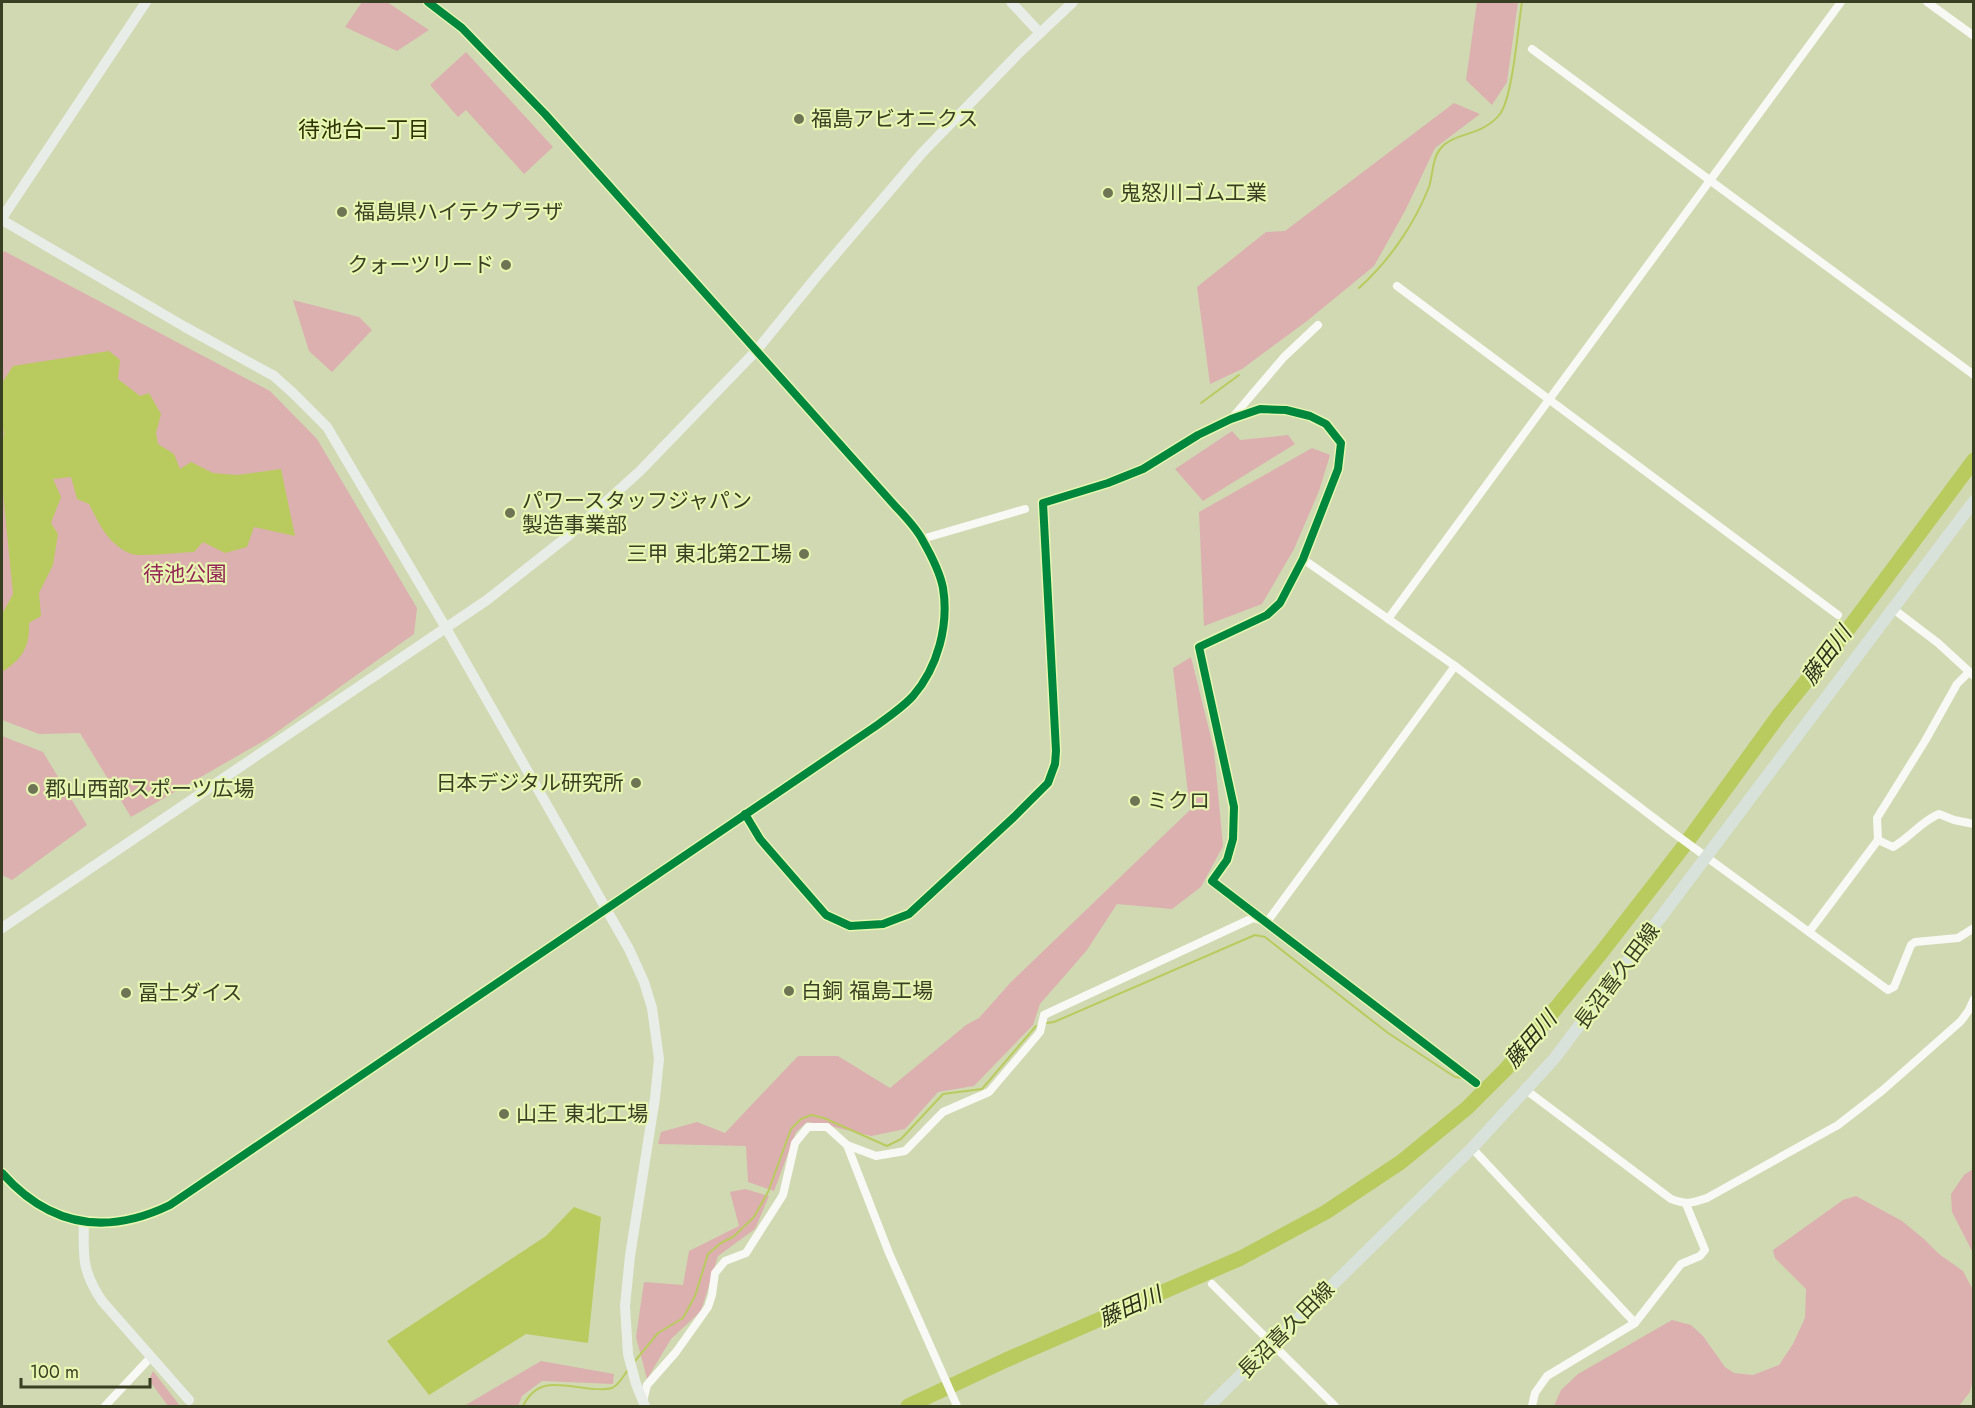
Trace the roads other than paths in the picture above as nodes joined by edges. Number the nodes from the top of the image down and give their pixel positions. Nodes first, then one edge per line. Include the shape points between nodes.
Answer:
1 (146, 2) edge
2 (428, 2) edge
3 (1011, 2) edge
4 (1073, 2) edge
5 (1841, 2) edge
6 (1927, 2) edge
7 (1040, 33) junction
8 (1974, 36) edge
9 (1532, 49) dead end
10 (1710, 180) junction
11 (2, 219) edge
12 (1397, 286) dead end
13 (1318, 325) dead end
14 (756, 351) junction
15 (1974, 375) edge
16 (1548, 400) junction
17 (1231, 419) junction
18 (1974, 501) edge
19 (1025, 509) dead end
20 (922, 539) junction
21 (1304, 559) junction
22 (1892, 608) junction
23 (1838, 615) dead end
24 (1388, 619) junction
25 (446, 628) junction
26 (1455, 666) junction
27 (1971, 674) edge
28 (745, 814) junction
29 (1974, 824) edge
30 (1878, 840) junction
31 (1704, 854) junction
32 (605, 910) junction
33 (1267, 922) junction
34 (2, 928) edge
35 (1974, 928) edge
36 (1809, 932) junction
37 (1973, 1004) edge
38 (1476, 1083) dead end
39 (1526, 1090) junction
40 (847, 1145) junction
41 (1472, 1148) junction
42 (2, 1173) edge
43 (1686, 1204) junction
44 (84, 1221) junction
45 (1212, 1284) dead end
46 (1635, 1323) junction
47 (1272, 1343) junction
48 (151, 1357) junction
49 (191, 1403) edge
50 (644, 1404) edge
51 (105, 1407) edge
52 (957, 1407) edge
53 (1209, 1407) edge
54 (1335, 1407) edge
55 (1532, 1407) edge

1 - 11 street
2 - 14 street via 462,28 545,114
3 - 7 street
4 - 7 street
5 - 10 street
6 - 8 street
7 - 14 street via 922,153
9 - 10 street
10 - 15 street
10 - 16 street
11 - 25 street via 274,376 293,393 327,427
12 - 16 street
13 - 17 street via 1284,357
14 - 20 street
14 - 25 street via 648,463 568,536
16 - 23 street
16 - 24 street
17 - 21 street via 1260,409 1286,410 1326,424 1341,443 1338,469
17 - 28 street via 1143,469 1043,503 1055,764 1048,783 909,914 883,924 850,926 826,915 760,839
18 - 22 main road, 長沼喜久田線
19 - 20 street
20 - 28 street via 943,586 945,609 937,654 927,675 913,696 894,712
21 - 24 street
21 - 33 street via 1280,603 1267,615 1199,647 1234,807 1233,839 1227,860 1212,881
22 - 27 street
22 - 31 main road, 長沼喜久田線
24 - 26 street
25 - 32 street
25 - 34 street
26 - 31 street
26 - 33 street
27 - 30 street via 1957,684 1877,818
28 - 32 street
29 - 30 street via 1939,814 1893,847
30 - 36 street
31 - 36 street
31 - 39 main road, 長沼喜久田線 via 1574,1033
32 - 44 street via 170,1205 150,1215 116,1223
32 - 50 street via 644,982 659,1059 625,1306 630,1361
33 - 38 street
33 - 40 street via 1253,918 1044,1016 1040,1032 989,1092 943,1112 905,1150 876,1156
35 - 36 street via 1958,938 1912,943 1890,990
37 - 43 street via 1955,1027 1838,1125 1707,1198
39 - 41 main road, 長沼喜久田線
39 - 43 street via 1671,1199
40 - 50 street via 827,1127 808,1127 795,1143 783,1195 746,1253 725,1261 715,1273 708,1306 647,1385
40 - 52 street via 889,1253
41 - 46 street
41 - 47 main road, 長沼喜久田線
42 - 44 street via 35,1204
43 - 46 street via 1705,1250 1681,1264
44 - 48 street via 83,1257 92,1285
45 - 47 street
46 - 55 street via 1547,1376 1537,1389
47 - 53 main road, 長沼喜久田線
47 - 54 street
48 - 49 street
48 - 51 street

